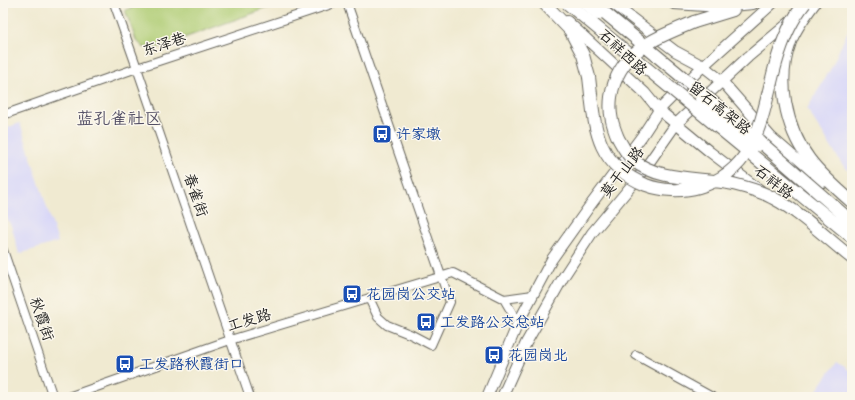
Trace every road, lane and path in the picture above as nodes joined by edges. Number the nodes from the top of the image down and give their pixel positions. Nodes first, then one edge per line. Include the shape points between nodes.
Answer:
1 (114, 3) edge
2 (334, 3) edge
3 (347, 3) edge
4 (544, 3) edge
5 (548, 3) edge
6 (569, 3) edge
7 (584, 3) edge
8 (593, 3) edge
9 (612, 3) edge
10 (674, 3) edge
11 (753, 3) edge
12 (773, 3) edge
13 (805, 3) edge
14 (813, 3) edge
15 (703, 66) junction
16 (137, 68) junction
17 (722, 81) junction
18 (659, 110) junction
19 (3, 115) edge
20 (676, 124) junction
21 (852, 202) edge
22 (852, 208) edge
23 (852, 222) edge
24 (852, 226) edge
25 (852, 236) edge
26 (3, 250) edge
27 (852, 258) edge
28 (852, 265) edge
29 (441, 276) junction
30 (533, 295) junction
31 (369, 298) junction
32 (504, 299) junction
33 (518, 323) junction
34 (230, 340) junction
35 (636, 354) dead end
36 (53, 397) edge
37 (68, 397) edge
38 (250, 397) edge
39 (487, 397) edge
40 (502, 397) edge
41 (712, 397) edge

1 - 16 street, 春雀街
2 - 16 street, 东泽巷
3 - 29 street
4 - 13 highway, bridge via 570,30 584,54 596,133 611,161 638,182 666,190 704,186 741,162 759,128 784,40
5 - 18 main road, 石祥西路 via 645,93
6 - 25 highway, 留石高架路, bridge
7 - 24 main road, bridge
8 - 23 highway, 留石高架路, bridge via 750,133
9 - 15 main road, 石祥西路 via 675,51
10 - 11 highway via 721,6
11 - 27 highway, bridge via 694,22 651,41 628,58 614,85 610,110 614,128 633,160 650,170 671,176 732,184 772,197 794,211
12 - 15 main road, 莫干山路
14 - 17 main road, 莫干山路
14 - 21 highway via 790,41 786,56 785,100 791,125 808,158 829,182
15 - 17 main road, 石祥路
15 - 18 main road, 莫干山路
16 - 19 street, 东泽巷
16 - 34 street, 春雀街
17 - 20 main road, 莫干山路
17 - 22 main road, 石祥路 via 771,137
18 - 20 main road, 石祥西路
18 - 30 main road, 莫干山路 via 552,259
20 - 28 main road, 石祥路
20 - 40 main road, 莫干山路 via 641,174 592,233 564,276 526,343
26 - 36 street, 秋霞街
29 - 31 street, 工发路
29 - 31 street via 450,302 432,345 387,325 378,317
29 - 32 street, 工发路 via 453,274
30 - 32 street
30 - 33 main road, 莫干山路
31 - 34 street, 工发路
32 - 33 street
33 - 39 main road, 莫干山路
34 - 37 street, 工发路
34 - 38 street, 春雀街
35 - 41 street

